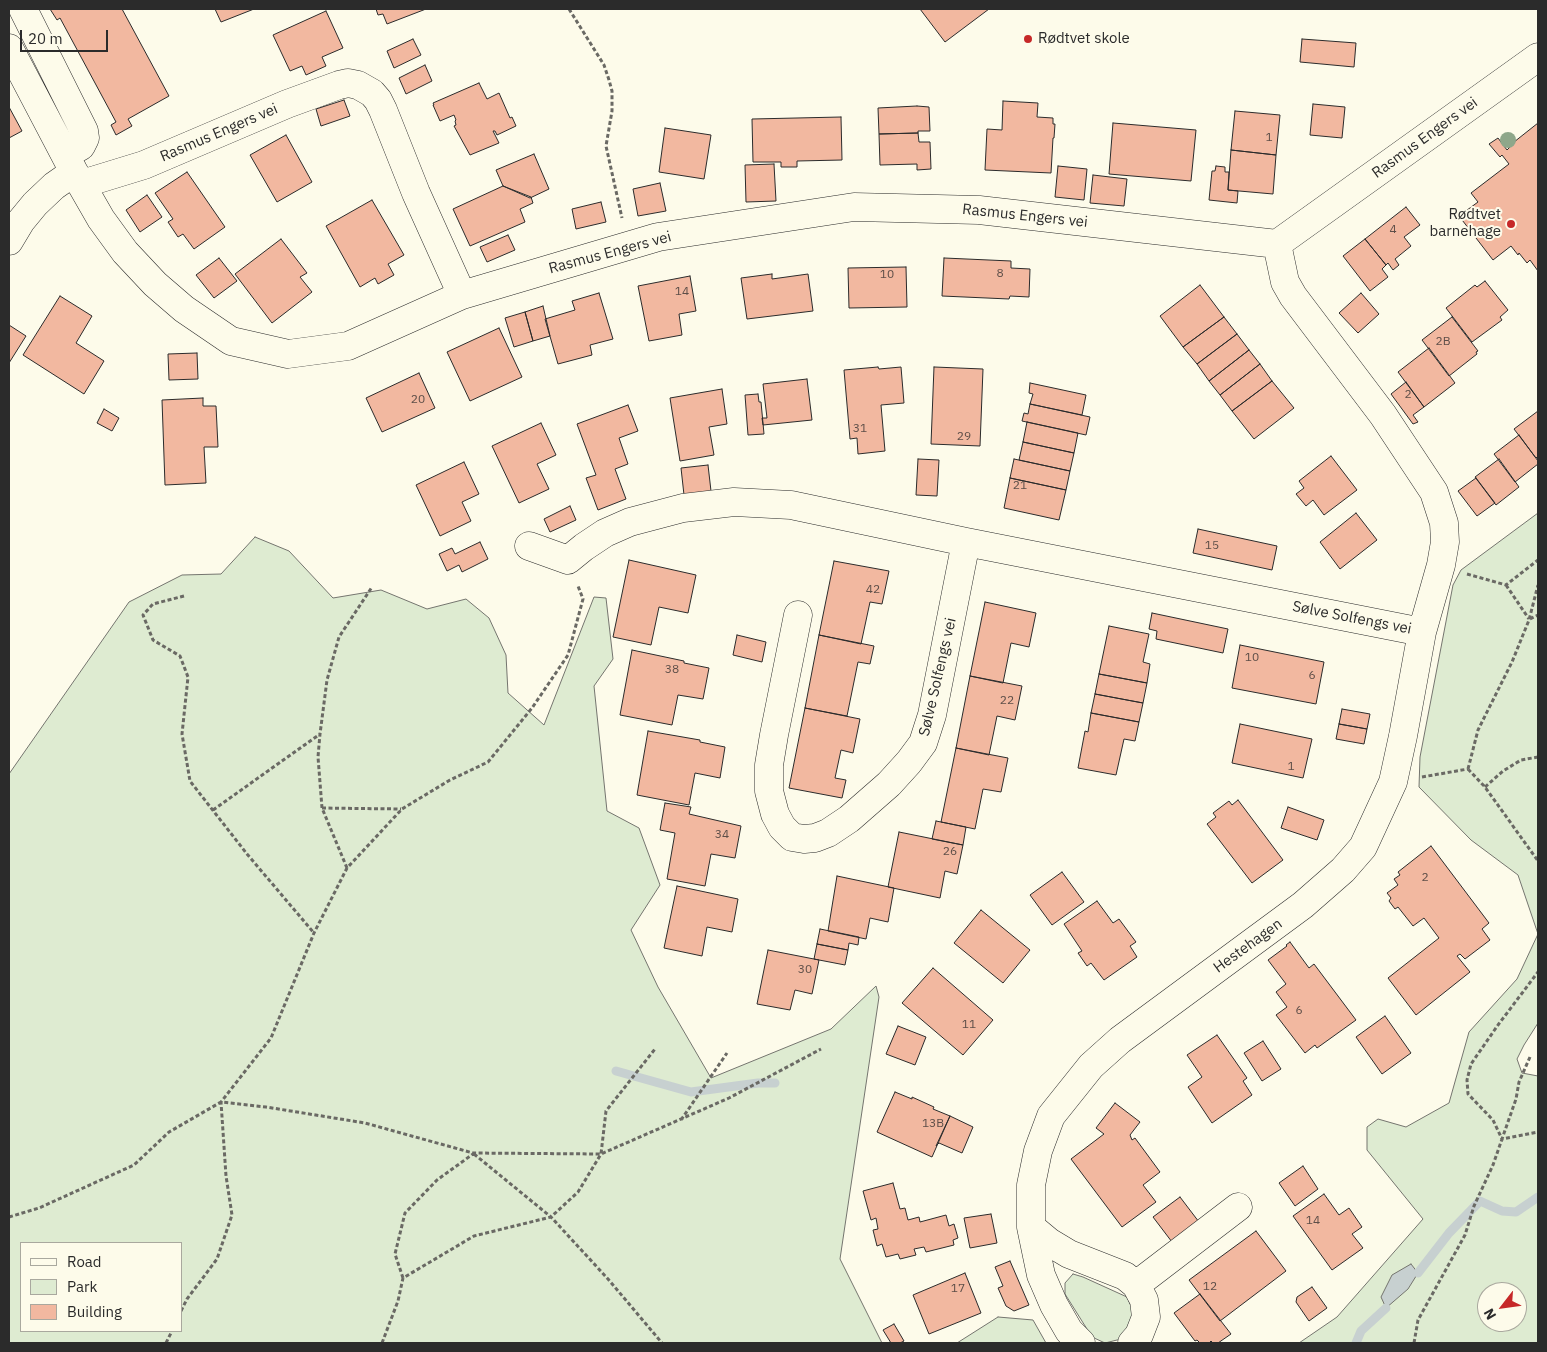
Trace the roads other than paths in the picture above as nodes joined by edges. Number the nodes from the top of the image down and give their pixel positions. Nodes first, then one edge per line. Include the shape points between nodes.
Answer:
1 (23, 9) edge
2 (9, 48) edge
3 (1538, 57) edge
4 (73, 170) junction
5 (9, 241) edge
6 (1277, 244) junction
7 (462, 295) junction
8 (966, 542) junction
9 (529, 546) dead end
10 (798, 615) dead end
11 (1422, 632) junction
12 (1238, 1207) dead end
13 (1031, 1227) junction
14 (1136, 1285) junction
15 (1081, 1343) edge
16 (1132, 1343) edge

1 - 4 street via 84,131 85,138
2 - 4 street, Rasmus Engers vei
3 - 6 street, Rasmus Engers vei
4 - 5 street, Rasmus Engers vei via 35,204
4 - 7 street, Rasmus Engers vei via 101,220 125,252 184,309 231,341 288,354 348,346
4 - 7 street, Rasmus Engers vei via 144,164 287,104 339,85 358,84 372,93 383,110
6 - 7 street, Rasmus Engers vei via 979,210 854,207 658,237
6 - 11 street, Sølve Solfengs vei via 1285,282 1293,296 1383,415 1434,492 1446,542
8 - 9 street, Sølve Solfengs vei via 791,505 734,502 684,508 630,522 605,533 568,560
8 - 10 street, Sølve Solfengs vei via 932,715 923,743 889,784 849,819 828,833 804,839 792,836 782,827 769,790 774,734
8 - 11 street, Sølve Solfengs vei
11 - 13 street, Hestehagen via 1393,782 1363,847 1304,905 1120,1040 1091,1066 1051,1116 1038,1150 1031,1186
12 - 14 street
13 - 14 street via 1069,1254 1125,1276
13 - 15 street, Hestehagen via 1041,1275 1054,1305
14 - 16 street via 1144,1300 1146,1317

